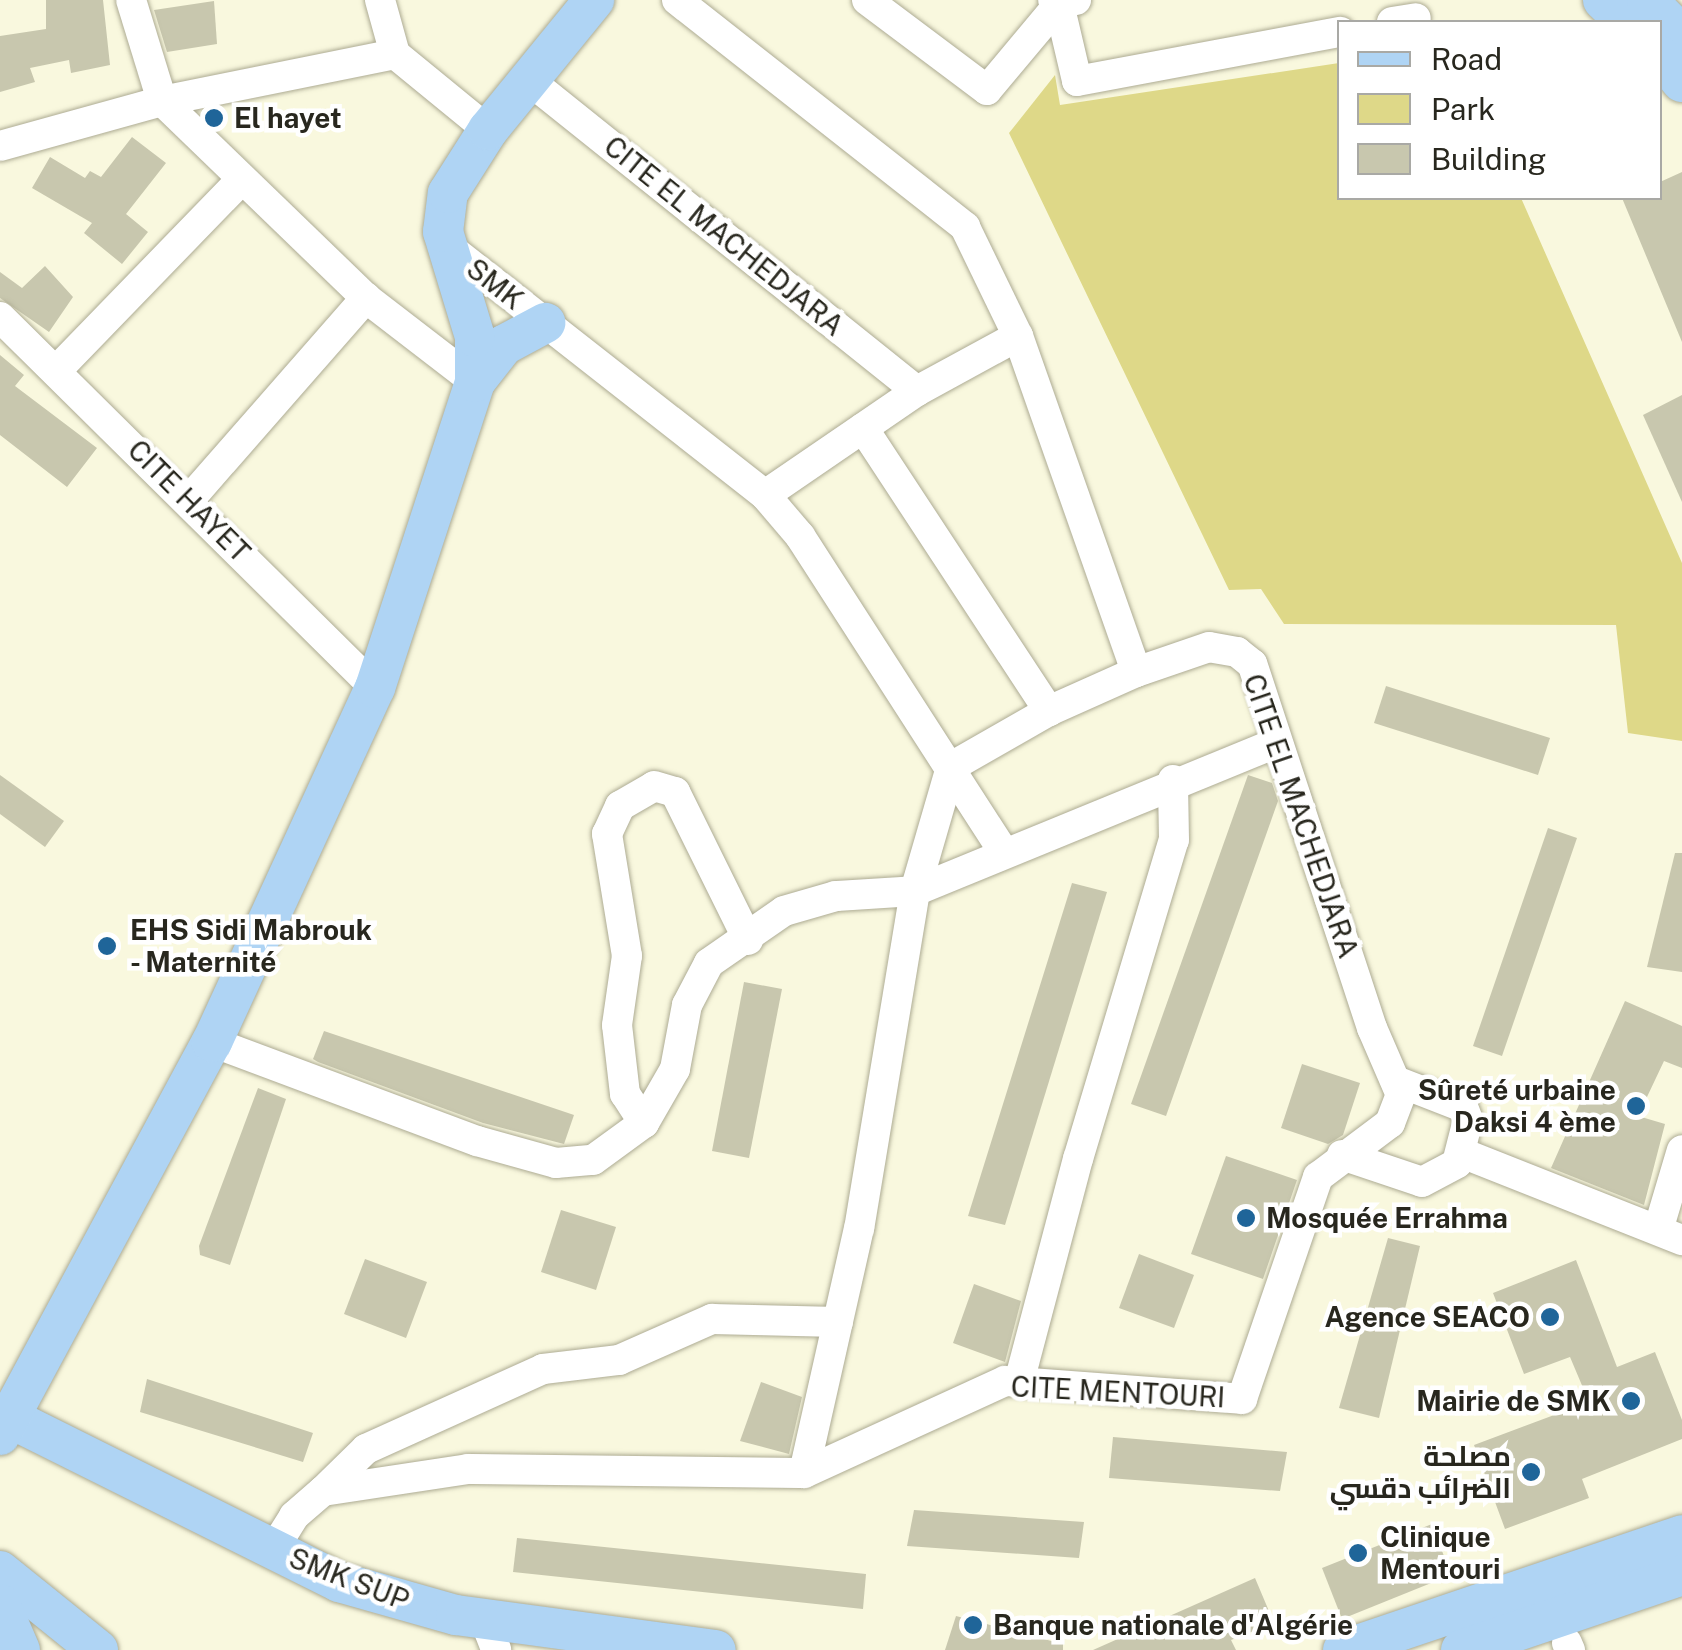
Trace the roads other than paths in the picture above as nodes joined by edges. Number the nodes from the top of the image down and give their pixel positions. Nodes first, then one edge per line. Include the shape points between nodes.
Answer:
1 (131, 0) edge
2 (380, 0) edge
3 (594, 0) edge
4 (677, 0) edge
5 (867, 0) edge
6 (1603, 0) edge
7 (1647, 0) edge
8 (1063, 1) edge
9 (1625, 20) edge
10 (1337, 33) edge
11 (1682, 36) edge
12 (396, 54) junction
13 (1662, 58) edge
14 (530, 80) junction
15 (1682, 82) edge
16 (162, 100) junction
17 (488, 130) junction
18 (0, 146) edge
19 (242, 179) junction
20 (446, 244) junction
21 (366, 298) junction
22 (0, 317) edge
23 (545, 323) junction
24 (1018, 336) junction
25 (56, 370) junction
26 (475, 382) junction
27 (917, 392) junction
28 (863, 428) junction
29 (766, 495) junction
30 (189, 500) junction
31 (1136, 672) junction
32 (375, 688) junction
33 (1048, 711) junction
34 (1276, 742) junction
35 (950, 767) junction
36 (1173, 780) junction
37 (1002, 851) junction
38 (915, 892) junction
39 (748, 940) junction
40 (212, 1042) junction
41 (1401, 1083) junction
42 (644, 1123) junction
43 (1682, 1150) edge
44 (1462, 1153) junction
45 (1342, 1155) junction
46 (1670, 1233) edge
47 (838, 1322) junction
48 (1019, 1382) junction
49 (5, 1426) edge
50 (804, 1473) junction
51 (324, 1491) junction
52 (294, 1516) junction
53 (231, 1531) junction
54 (1682, 1534) edge
55 (274, 1550) junction
56 (0, 1571) edge
57 (1682, 1575) edge
58 (0, 1604) edge
59 (490, 1634) edge
60 (20, 1650) edge
61 (98, 1650) edge
62 (716, 1650) edge
63 (1343, 1650) edge
64 (1461, 1650) edge

1 - 16 street
2 - 12 street
3 - 14 main road
4 - 24 street via 965,227
5 - 8 street via 987,90
6 - 9 main road
7 - 11 main road
8 - 10 street via 1077,81
12 - 16 street
12 - 17 street
13 - 15 main road
14 - 17 main road
14 - 27 street, CITE EL MACHEDJARA
16 - 18 street
16 - 19 street
17 - 20 main road via 448,193
19 - 21 street
19 - 25 street
20 - 23 street, SMK
20 - 26 main road via 475,337
21 - 26 street
21 - 30 street
22 - 25 street, CITE HAYET
23 - 26 main road via 504,345
23 - 29 street
24 - 27 street
24 - 31 street
25 - 30 street, CITE HAYET
26 - 32 main road
27 - 28 street
28 - 29 street
28 - 33 street
29 - 35 street
30 - 32 street, CITE HAYET
31 - 33 street, CITE EL MACHEDJARA
31 - 34 street, CITE EL MACHEDJARA via 1209,646 1238,652 1252,664
32 - 40 main road
33 - 35 street, CITE EL MACHEDJARA
34 - 36 street
34 - 41 street, CITE EL MACHEDJARA via 1372,1028
35 - 37 street
35 - 38 street
36 - 37 street
36 - 48 street via 1174,840
37 - 38 street
38 - 39 street via 836,896 784,910
38 - 47 street
39 - 42 street via 709,963 687,1005 675,1070
39 - 42 street via 675,792 654,786 620,806 607,834 626,956 617,1025 625,1094
40 - 42 street via 326,1090 556,1163 592,1160
40 - 49 main road
41 - 44 street via 1462,1107 1468,1120
41 - 45 street, CITE MENTOURI via 1390,1123
43 - 46 street
44 - 45 street via 1449,1172 1422,1182
44 - 46 street
45 - 48 street, CITE MENTOURI via 1310,1194 1242,1399
47 - 50 street
47 - 51 street via 712,1319 619,1360 544,1369 366,1449
48 - 50 street, CITE MENTOURI via 1005,1381
49 - 53 main road, SMK SUP
50 - 51 street, CITE MENTOURI via 468,1470
51 - 52 street
52 - 53 street
52 - 55 street
53 - 55 main road, SMK SUP
54 - 63 main road
55 - 59 main road, SMK SUP
56 - 61 main road
57 - 64 main road
58 - 60 main road
59 - 62 main road, SMK SUP

